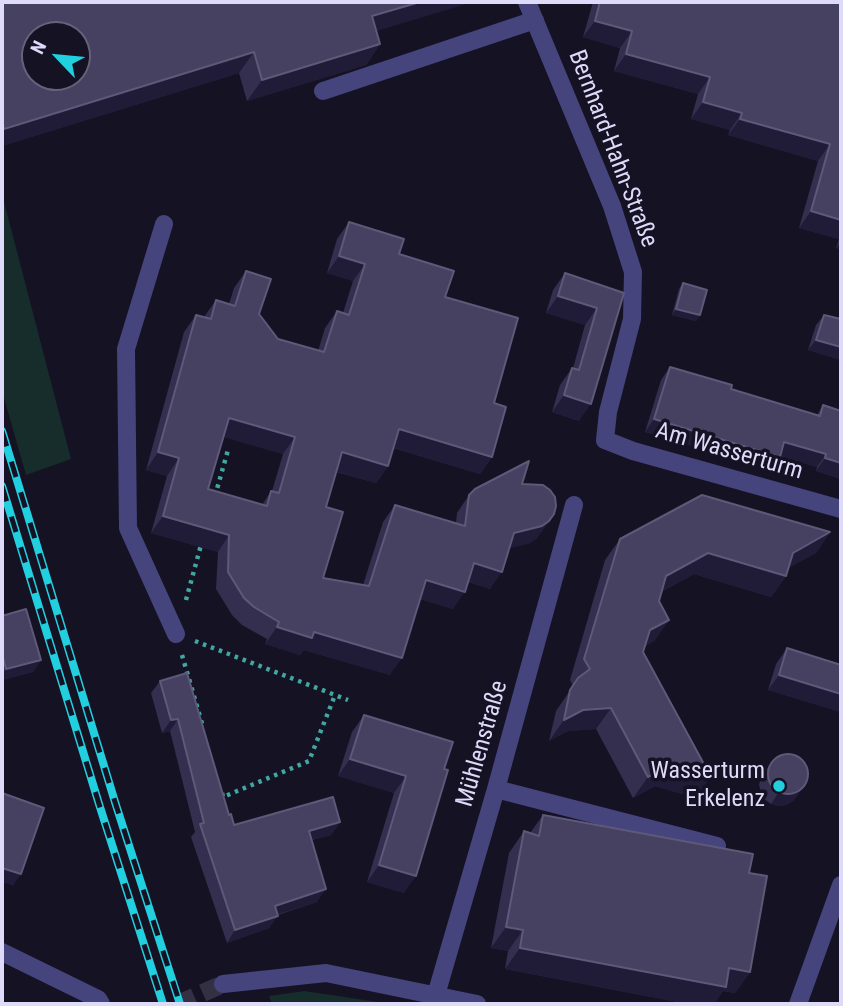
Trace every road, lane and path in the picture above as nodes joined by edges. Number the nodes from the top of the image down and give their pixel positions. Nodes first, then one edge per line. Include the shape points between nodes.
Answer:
1 (527, 2) edge
2 (535, 20) junction
3 (323, 91) dead end
4 (164, 224) dead end
5 (605, 440) joint
6 (228, 450) edge
7 (213, 502) edge
8 (574, 505) dead end
9 (841, 509) edge
10 (202, 542) edge
11 (176, 634) junction
12 (335, 695) junction
13 (348, 700) dead end
14 (205, 734) edge
15 (219, 785) edge
16 (496, 789) junction
17 (717, 846) edge
18 (841, 885) edge
19 (2, 953) edge
20 (223, 984) tunnel mouth
21 (436, 995) junction
22 (101, 1004) edge
23 (477, 1004) edge
24 (798, 1004) edge

1 - 2 street, Bernhard-Hahn-Straße
2 - 3 street
2 - 5 street, Bernhard-Hahn-Straße via 612,206 633,272 632,319
4 - 11 street via 126,349 128,528
5 - 9 street, Am Wasserturm
6 - 7 path
8 - 16 street, Mühlenstraße
10 - 11 path
11 - 12 path
11 - 14 path
12 - 13 path
12 - 15 path via 309,761 223,797
16 - 17 street
16 - 21 street, Mühlenstraße
18 - 24 street
19 - 22 street
20 - 21 street via 326,973
21 - 23 street

